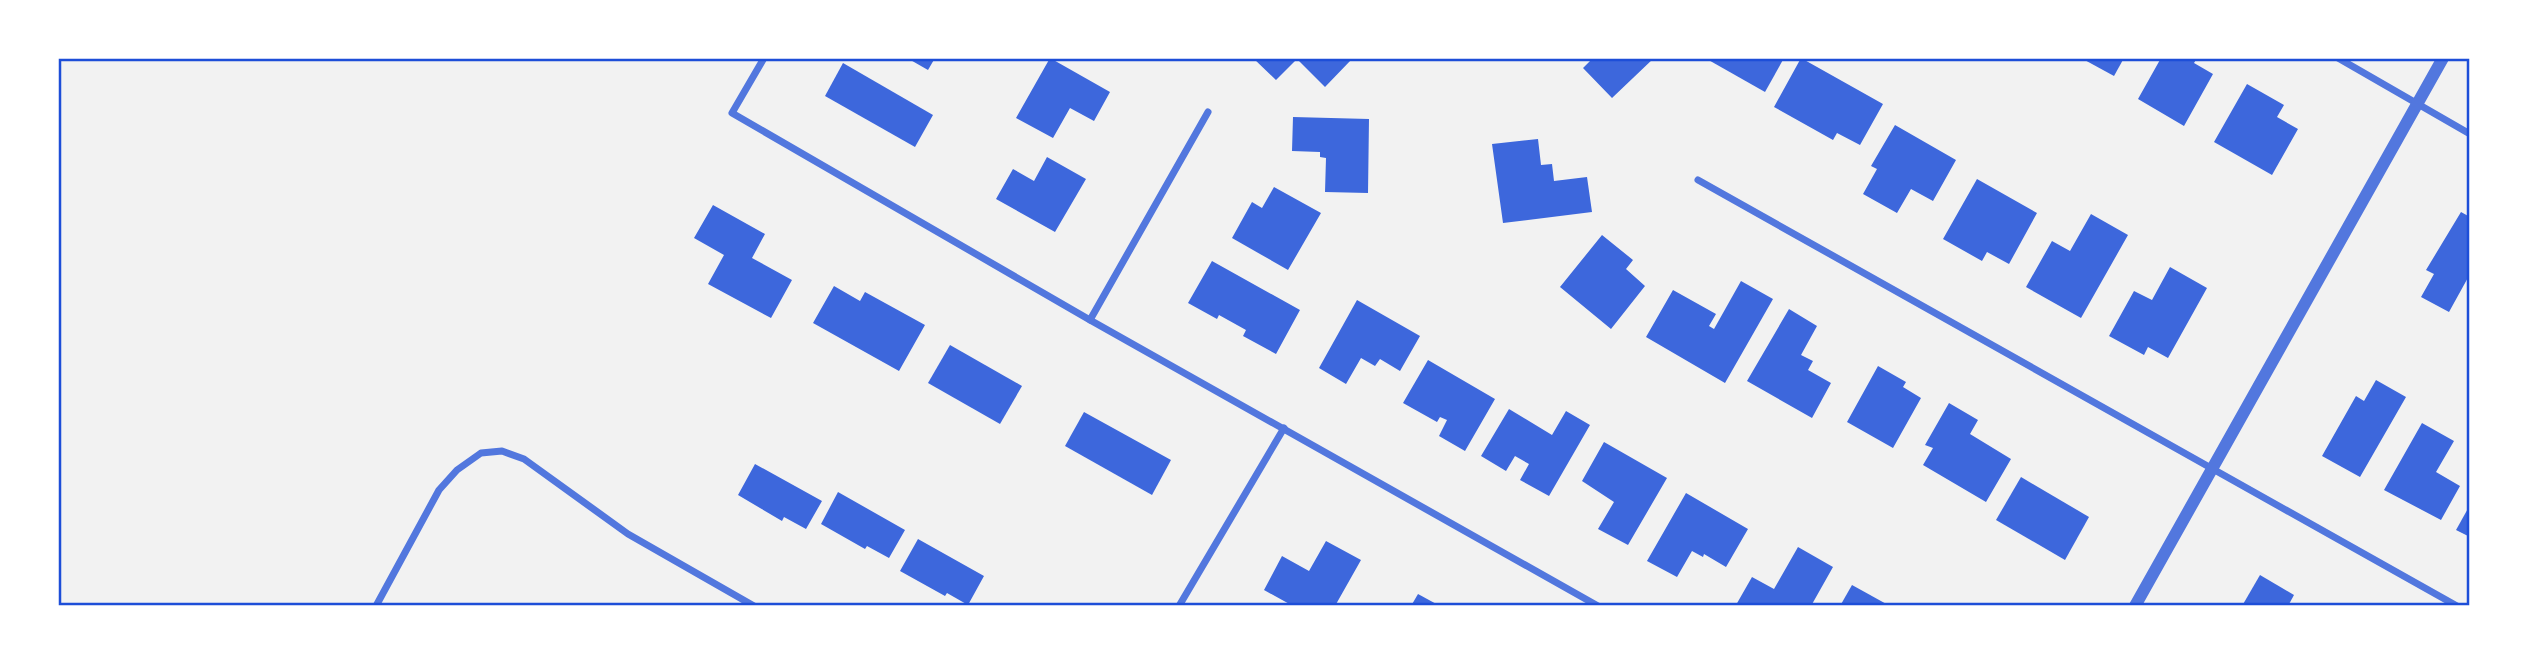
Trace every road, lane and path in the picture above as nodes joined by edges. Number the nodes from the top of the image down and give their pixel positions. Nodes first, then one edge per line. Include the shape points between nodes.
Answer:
1 (764, 58) edge
2 (2338, 58) edge
3 (2443, 58) edge
4 (2417, 103) junction
5 (1208, 112) dead end
6 (2470, 134) edge
7 (1698, 180) dead end
8 (1090, 320) junction
9 (1284, 428) junction
10 (2211, 470) junction
11 (376, 606) edge
12 (754, 606) edge
13 (1179, 606) edge
14 (1598, 606) edge
15 (2135, 606) edge
16 (2457, 606) edge

1 - 8 street via 732,113
2 - 4 street
3 - 4 street
4 - 6 street
4 - 10 street
5 - 8 street
7 - 10 street
8 - 9 street
9 - 13 street
9 - 14 street
10 - 15 street
10 - 16 street
11 - 12 street via 439,490 481,453 502,451 524,459 628,534

